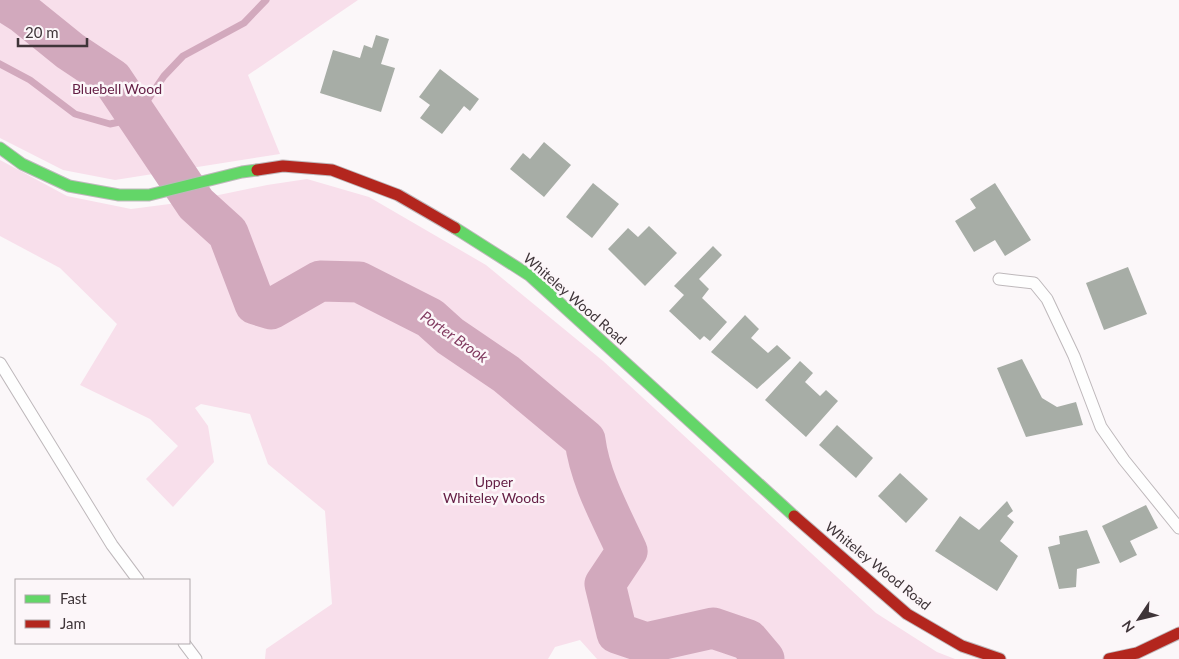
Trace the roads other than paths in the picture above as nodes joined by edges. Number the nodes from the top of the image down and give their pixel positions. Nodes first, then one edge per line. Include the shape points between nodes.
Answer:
1 (0, 148) edge
2 (999, 279) dead end
3 (0, 363) edge
4 (1179, 528) edge
5 (137, 579) edge
6 (1176, 634) edge
7 (185, 644) edge
8 (1179, 647) edge
9 (1138, 656) edge
10 (196, 659) edge
11 (1000, 659) edge
12 (1109, 659) edge

1 - 11 street, Whiteley Wood Road via 22,164 69,186 119,195 148,195 242,172 283,166 332,170 398,195 464,232 529,275 907,614 962,646
2 - 4 lane via 1034,283 1047,300 1074,356 1100,427
3 - 5 lane via 112,545
6 - 8 lane
6 - 9 street
7 - 10 lane
9 - 12 street

